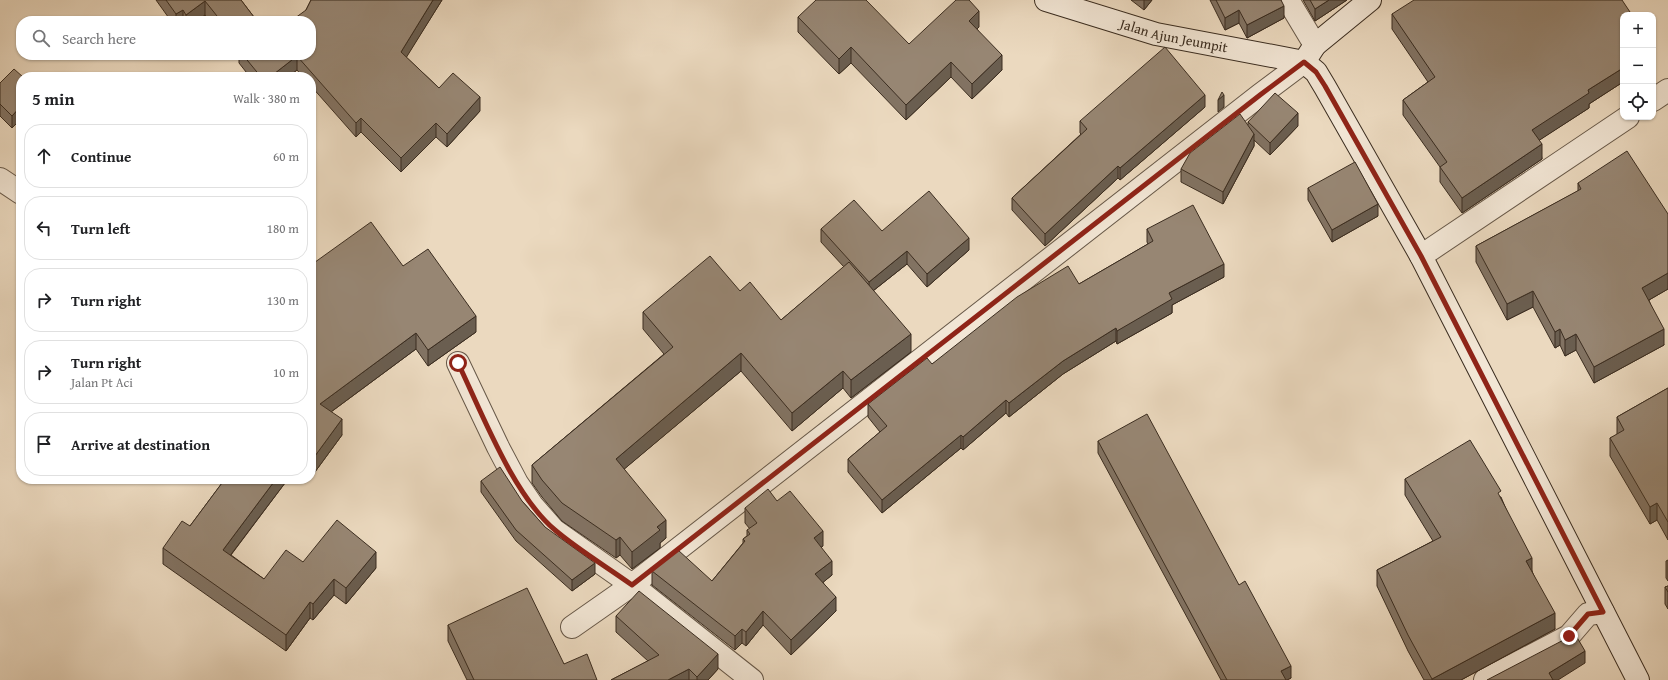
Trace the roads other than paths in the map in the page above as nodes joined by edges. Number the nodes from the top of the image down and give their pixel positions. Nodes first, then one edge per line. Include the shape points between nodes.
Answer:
1 (1046, 0) edge
2 (1288, 0) edge
3 (1370, 0) edge
4 (1310, 53) junction
5 (1668, 90) edge
6 (1656, 98) edge
7 (1624, 120) edge
8 (0, 179) edge
9 (16, 190) edge
10 (1421, 256) junction
11 (458, 363) dead end
12 (632, 585) junction
13 (1596, 613) junction
14 (572, 627) dead end
15 (752, 680) edge
16 (1485, 680) edge
17 (1638, 680) edge

1 - 4 street, Jalan Ajun Jeumpit via 1156,34
2 - 4 street
3 - 4 street
4 - 10 street via 1316,72
4 - 12 street via 1282,79
5 - 6 street
7 - 10 street
8 - 9 street
10 - 13 street
11 - 12 street via 498,447 532,505 554,530
12 - 14 street
12 - 15 street
13 - 16 street via 1569,636
13 - 17 street

